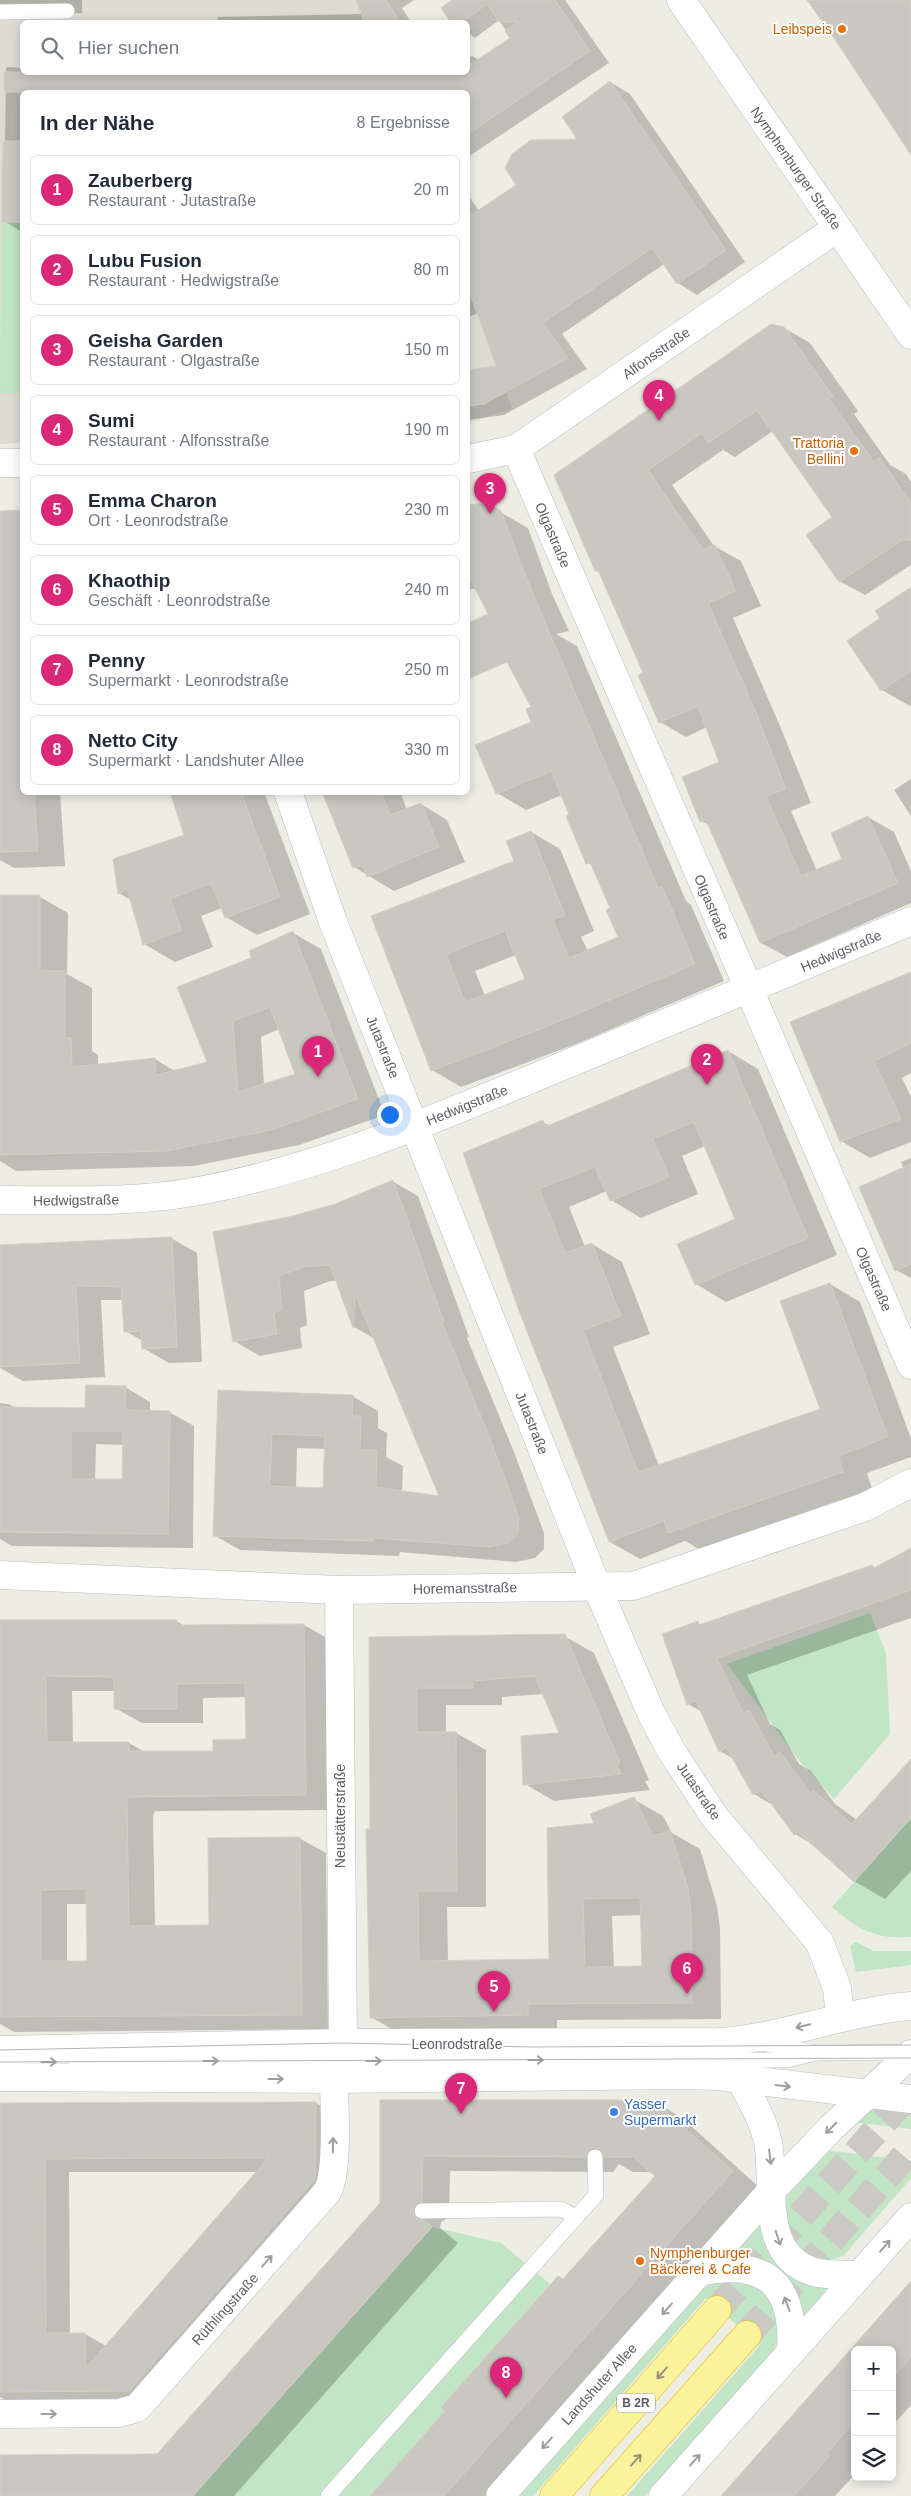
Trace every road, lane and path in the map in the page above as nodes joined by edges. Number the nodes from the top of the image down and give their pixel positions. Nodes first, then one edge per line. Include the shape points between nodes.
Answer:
1 (681, 0) edge
2 (68, 11) dead end
3 (0, 12) edge
4 (837, 228) junction
5 (911, 335) edge
6 (516, 449) junction
7 (470, 459) edge
8 (0, 463) edge
9 (20, 463) edge
10 (289, 795) edge
11 (911, 921) edge
12 (748, 990) junction
13 (415, 1127) junction
14 (0, 1200) edge
15 (911, 1365) edge
16 (911, 1483) edge
17 (0, 1576) edge
18 (597, 1586) junction
19 (339, 1590) junction
20 (911, 2006) edge
21 (840, 2017) junction
22 (747, 2040) junction
23 (342, 2043) junction
24 (0, 2050) edge
25 (816, 2052) junction
26 (911, 2053) edge
27 (0, 2062) edge
28 (0, 2077) edge
29 (334, 2079) junction
30 (740, 2080) junction
31 (866, 2094) junction
32 (911, 2099) edge
33 (595, 2157) dead end
34 (772, 2190) junction
35 (422, 2211) dead end
36 (576, 2217) junction
37 (911, 2217) edge
38 (699, 2272) junction
39 (859, 2275) junction
40 (717, 2310) tunnel mouth
41 (747, 2335) tunnel mouth
42 (791, 2352) junction
43 (0, 2414) edge
44 (328, 2496) edge
45 (500, 2496) edge
46 (554, 2496) edge
47 (604, 2496) edge
48 (663, 2496) edge

1 - 4 street, Nymphenburger Straße
2 - 3 lane
4 - 5 street, Nymphenburger Straße
4 - 6 street, Alfonsstraße
6 - 7 street, Alfonsstraße
6 - 12 street, Olgastraße
8 - 9 street
10 - 13 street, Jutastraße via 328,907
11 - 12 street, Hedwigstraße
12 - 13 street, Hedwigstraße
12 - 15 street, Olgastraße
13 - 14 street, Hedwigstraße via 267,1177 191,1192 93,1200
13 - 18 street, Jutastraße
16 - 18 street, Horemansstraße via 865,1507 718,1559 633,1586
17 - 19 street, Horemansstraße
18 - 19 street, Horemansstraße
18 - 21 street, Jutastraße via 651,1713 672,1752 714,1816 820,1943 837,1988
19 - 23 street, Neustätterstraße
20 - 21 street, Leonrodstraße
21 -> 22 street, Leonrodstraße
22 - 23 street, Leonrodstraße
22 - 25 lane
23 - 24 street, Leonrodstraße
25 - 26 lane
27 -> 25 lane via 787,2060
26 - 31 street, Landshuter Allee
28 -> 29 street
29 - 30 street via 683,2075
43 -> 29 street, Rüthlingstraße via 119,2413 137,2408 332,2184
30 -> 31 street
30 -> 34 street via 761,2119 768,2141
31 - 32 street
31 -> 34 street, Landshuter Allee
33 - 36 lane via 596,2195
34 - 38 street, Landshuter Allee
34 -> 39 street via 777,2237 790,2258 812,2271
35 - 36 lane via 561,2209
36 - 44 lane
39 -> 37 street
42 -> 38 street via 791,2316 782,2293 774,2284 749,2269 718,2268
38 -> 45 street, Landshuter Allee
39 - 42 street
40 -> 46 highway, B 2R
47 -> 41 highway, B 2R
48 -> 42 street

